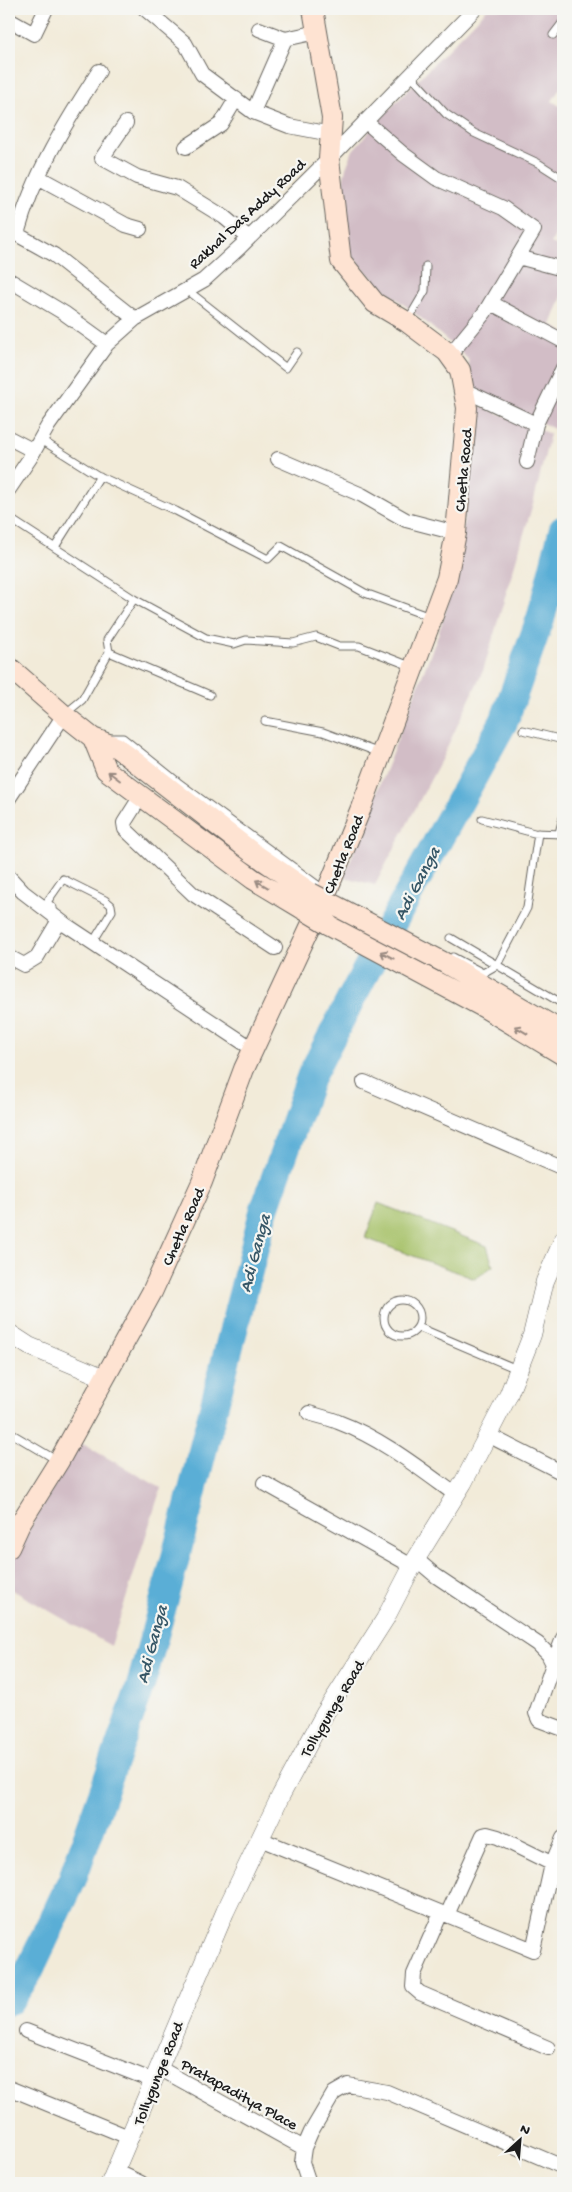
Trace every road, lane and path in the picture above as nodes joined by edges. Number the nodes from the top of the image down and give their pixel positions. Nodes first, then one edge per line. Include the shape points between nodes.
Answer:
1 (46, 9) edge
2 (145, 9) edge
3 (313, 9) edge
4 (475, 9) edge
5 (9, 20) edge
6 (563, 22) edge
7 (259, 29) dead end
8 (318, 32) junction
9 (553, 35) dead end
10 (285, 39) junction
11 (99, 71) dead end
12 (411, 76) junction
13 (236, 99) junction
14 (253, 112) junction
15 (365, 121) junction
16 (126, 123) dead end
17 (331, 134) junction
18 (186, 147) dead end
19 (329, 159) junction
20 (38, 177) junction
21 (563, 179) edge
22 (140, 229) dead end
23 (13, 232) edge
24 (249, 238) junction
25 (518, 256) junction
26 (426, 266) dead end
27 (563, 269) edge
28 (9, 280) edge
29 (186, 289) junction
30 (491, 303) junction
31 (135, 319) junction
32 (407, 322) junction
33 (563, 341) edge
34 (107, 344) junction
35 (297, 352) dead end
36 (449, 356) junction
37 (563, 368) edge
38 (464, 390) junction
39 (536, 424) junction
40 (9, 438) edge
41 (37, 445) junction
42 (278, 459) dead end
43 (527, 462) dead end
44 (100, 476) junction
45 (9, 489) edge
46 (9, 518) edge
47 (456, 533) junction
48 (55, 547) junction
49 (134, 599) junction
50 (432, 618) junction
51 (109, 652) junction
52 (9, 667) edge
53 (413, 668) junction
54 (210, 695) dead end
55 (64, 715) junction
56 (265, 721) dead end
57 (523, 730) dead end
58 (94, 738) junction
59 (563, 740) edge
60 (380, 753) junction
61 (141, 796) junction
62 (9, 798) edge
63 (563, 818) edge
64 (482, 819) dead end
65 (538, 833) junction
66 (561, 834) edge
67 (9, 877) edge
68 (319, 897) junction
69 (59, 920) junction
70 (451, 938) dead end
71 (94, 940) junction
72 (275, 948) dead end
73 (9, 957) edge
74 (447, 959) junction
75 (497, 965) junction
76 (563, 1004) edge
77 (563, 1032) edge
78 (253, 1049) junction
79 (563, 1055) edge
80 (364, 1082) dead end
81 (563, 1168) edge
82 (563, 1240) edge
83 (418, 1327) junction
84 (9, 1334) edge
85 (519, 1370) junction
86 (105, 1378) junction
87 (309, 1413) dead end
88 (9, 1432) edge
89 (488, 1435) junction
90 (59, 1461) junction
91 (563, 1473) edge
92 (264, 1483) dead end
93 (456, 1495) junction
94 (15, 1519) edge
95 (9, 1548) edge
96 (414, 1562) junction
97 (563, 1638) edge
98 (553, 1664) junction
99 (563, 1729) edge
100 (563, 1838) edge
101 (260, 1839) junction
102 (557, 1866) edge
103 (444, 1914) junction
104 (26, 2031) dead end
105 (548, 2048) dead end
106 (157, 2074) junction
107 (9, 2088) edge
108 (131, 2138) junction
109 (304, 2148) junction
110 (563, 2166) edge
111 (113, 2177) edge
112 (141, 2183) edge
113 (309, 2183) edge

1 - 5 street via 34,34
2 - 13 street via 185,43 202,74
3 - 8 main road, Chetla Road
4 - 12 street, Rakhal Das Addy Road
6 - 9 lane
7 - 10 street
8 - 10 street
8 - 17 main road, Chetla Road via 332,118
10 - 14 street
11 - 20 street via 64,125
12 - 15 street, Rakhal Das Addy Road
12 - 21 lane via 446,114 474,134 538,163
13 - 14 street
13 - 18 street via 221,124
14 - 17 street via 290,126
15 - 19 street, Rakhal Das Addy Road
15 - 25 street via 436,178 503,208 534,230
16 - 24 street via 102,158 137,177 177,188 224,217
17 - 19 main road, Chetla Road
19 - 24 street, Rakhal Das Addy Road
19 - 32 main road, Chetla Road via 342,261 375,303
20 - 22 street
20 - 23 street
23 - 31 street via 54,255
24 - 29 street, Rakhal Das Addy Road via 204,280
25 - 27 street
25 - 30 street
26 - 32 lane via 426,291
28 - 34 street
29 - 31 street, Rakhal Das Addy Road
29 - 35 lane via 286,368
30 - 33 street
30 - 36 street
31 - 34 street, Rakhal Das Addy Road
32 - 36 main road, Chetla Road
34 - 41 street, Rakhal Das Addy Road
36 - 38 main road, Chetla Road via 460,370
37 - 39 street
38 - 39 street
38 - 47 main road, Chetla Road via 467,408
39 - 43 street
40 - 41 street
41 - 44 lane
41 - 45 street, Rakhal Das Addy Road
42 - 47 street via 362,495 406,520
44 - 48 lane
44 - 50 lane via 268,559 280,546 365,592
46 - 48 lane
47 - 50 main road, Chetla Road via 447,578
48 - 49 lane
49 - 51 lane via 107,640
49 - 53 lane via 206,638 234,644 246,640 293,643 316,637 340,646 359,646
50 - 53 main road, Chetla Road
51 - 54 lane
51 - 55 lane via 82,700
52 - 55 main road
53 - 60 main road, Chetla Road
55 - 58 main road
55 - 62 street
56 - 60 lane via 323,732
57 - 59 lane
61 -> 58 main road via 106,770
58 - 68 main road via 116,747 253,853
58 - 68 lane via 123,738
60 - 68 main road, Chetla Road via 361,808
68 -> 61 main road via 253,879
61 - 72 street via 124,823 126,829 193,894
63 - 66 lane
64 - 65 lane
65 - 66 lane
65 - 75 lane via 527,908
67 - 69 street
68 - 74 main road, bridge
68 - 78 main road, Chetla Road
79 -> 68 main road, bridge via 430,978
69 - 71 street
69 - 73 street via 34,960 24,965
70 - 75 lane
71 - 71 lane via 112,911 111,905 64,879 48,898 48,905
71 - 78 street
74 - 75 lane via 483,972
74 - 77 main road
75 - 76 lane
78 - 86 main road, Chetla Road via 202,1182 163,1270
80 - 81 street
82 - 85 street, Tollygunge Road via 545,1281 532,1335
83 - 83 lane via 420,1316 411,1302 400,1300 386,1310 385,1322 391,1332 403,1336
83 - 85 lane
84 - 86 street via 29,1346
85 - 89 street, Tollygunge Road
86 - 90 main road, Chetla Road
87 - 93 street via 338,1422 372,1439
88 - 90 lane
89 - 91 street
89 - 93 street, Tollygunge Road
90 - 94 main road, Chetla Road
92 - 96 street
93 - 96 street, Tollygunge Road
94 - 95 main road, Chetla Road
96 - 98 street via 538,1644
96 - 101 street, Tollygunge Road via 385,1619 325,1713
97 - 98 street
98 - 99 street via 536,1713 539,1720
100 - 102 street
101 - 103 street
101 - 106 street, Tollygunge Road
102 - 103 street via 498,1837 483,1835
102 - 103 street via 533,1950
103 - 105 street via 414,1974 413,1987 420,1993
104 - 106 street, Pratapaditya Place
106 - 108 street, Tollygunge Road
106 - 109 street, Pratapaditya Place
107 - 108 street
108 - 111 street, Tollygunge Road
109 - 110 street, Pratapaditya Place via 326,2104 348,2085 387,2092
109 - 113 street, Pratapaditya Place via 302,2162
111 - 112 street

